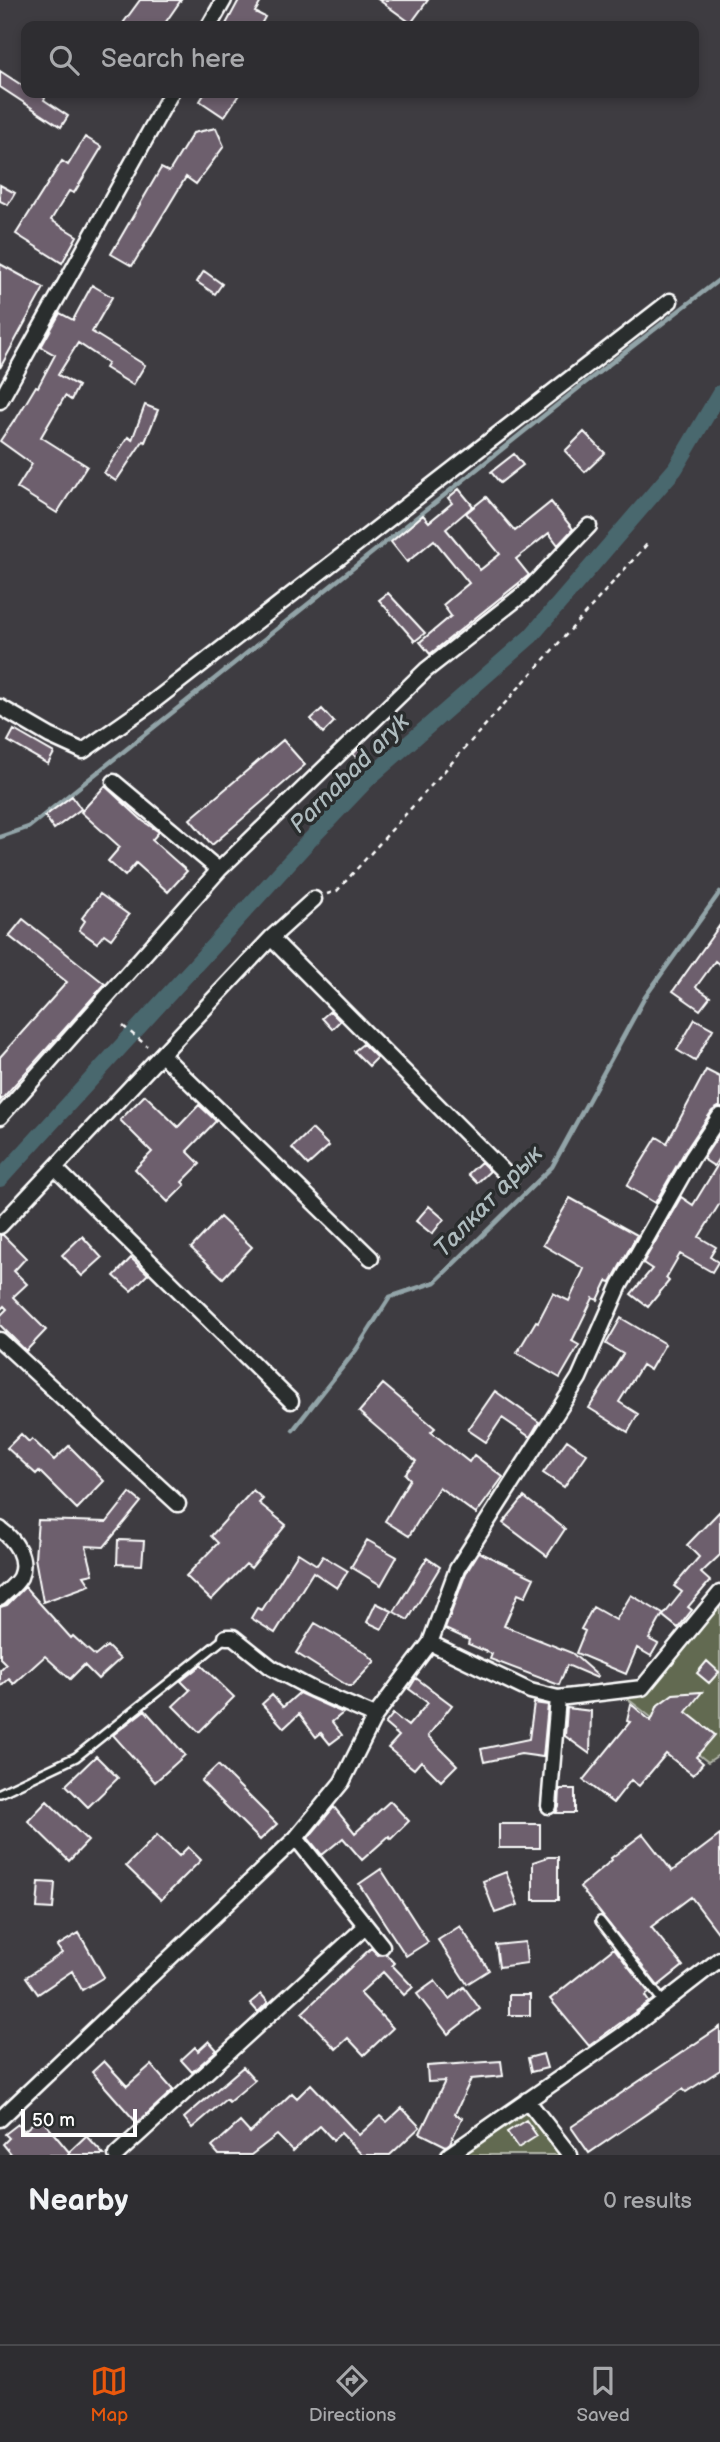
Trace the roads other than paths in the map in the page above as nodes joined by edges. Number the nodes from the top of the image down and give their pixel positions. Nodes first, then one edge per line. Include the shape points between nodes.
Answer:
1 (223, 0) edge
2 (212, 21) edge
3 (169, 98) edge
4 (670, 301) dead end
5 (0, 401) edge
6 (589, 526) dead end
7 (0, 708) edge
8 (114, 782) dead end
9 (219, 870) junction
10 (314, 899) road end
11 (271, 938) junction
12 (162, 1055) junction
13 (720, 1116) edge
14 (0, 1117) edge
15 (55, 1168) junction
16 (511, 1179) dead end
17 (0, 1226) edge
18 (371, 1258) dead end
19 (0, 1340) edge
20 (291, 1401) dead end
21 (178, 1504) dead end
22 (0, 1529) edge
23 (720, 1593) edge
24 (0, 1598) edge
25 (226, 1637) joint
26 (429, 1643) junction
27 (558, 1698) junction
28 (375, 1716) junction
29 (0, 1793) edge
30 (549, 1806) dead end
31 (296, 1838) junction
32 (600, 1921) dead end
33 (366, 1926) junction
34 (382, 1946) dead end
35 (720, 1959) edge
36 (664, 2003) junction
37 (527, 2100) junction
38 (0, 2119) edge
39 (116, 2155) edge
40 (449, 2155) edge
41 (570, 2155) edge

1 - 2 street
3 - 5 street
4 - 7 street via 149,705 83,751
6 - 9 street via 527,591 426,670
8 - 9 street
9 - 14 street
10 - 11 street
11 - 12 street
11 - 16 street
12 - 15 street
12 - 18 street
13 - 26 street via 620,1285 579,1378 457,1569
15 - 17 street
15 - 20 street
19 - 21 street
22 - 24 street via 22,1556 20,1577
23 - 27 street via 642,1688
25 - 28 street via 233,1637 272,1668
25 - 29 lane via 76,1757
26 - 27 street via 530,1690
26 - 28 street
27 - 30 street
28 - 31 street via 342,1782
31 - 33 street
31 - 38 street
32 - 36 lane
33 - 34 street
33 - 39 street
35 - 36 street
36 - 37 street
37 - 40 street
37 - 41 street

